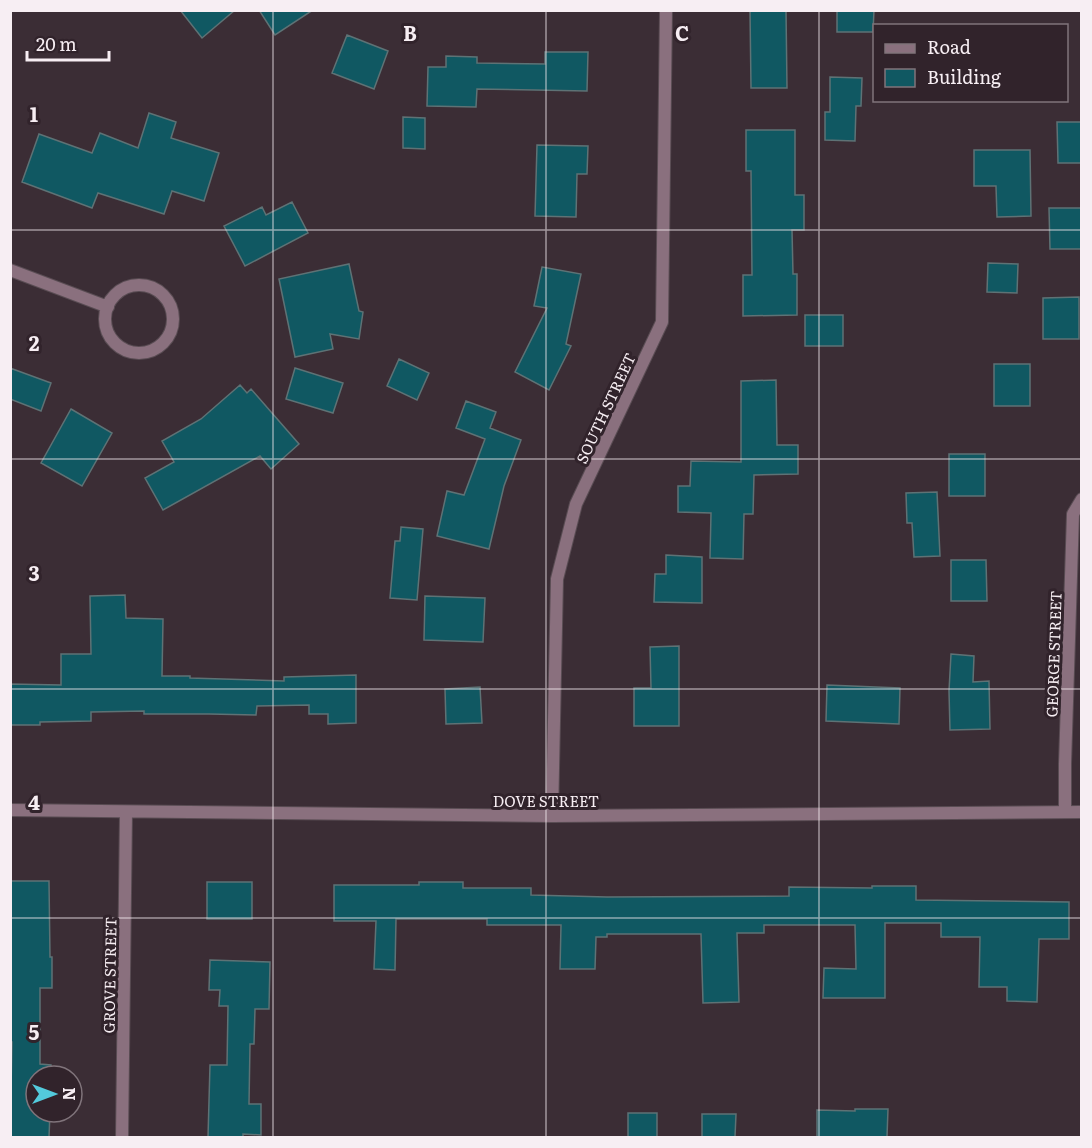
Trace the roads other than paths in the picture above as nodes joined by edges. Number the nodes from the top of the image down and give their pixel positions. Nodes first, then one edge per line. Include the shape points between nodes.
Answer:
1 (666, 10) edge
2 (10, 270) edge
3 (108, 307) junction
4 (1082, 499) edge
5 (10, 810) edge
6 (1065, 811) junction
7 (126, 812) junction
8 (1082, 812) edge
9 (552, 816) junction
10 (122, 1137) edge

1 - 9 street, SOUTH STREET via 662,322 576,504 557,579
2 - 3 street
3 - 3 street via 107,330 121,348 143,353 154,350 170,334 172,312 162,294 152,288 131,286 113,298
4 - 6 street, GEORGE STREET via 1073,514
5 - 7 street, DOVE STREET
6 - 8 street, DOVE STREET
6 - 9 street, DOVE STREET
7 - 9 street, DOVE STREET
7 - 10 street, GROVE STREET

